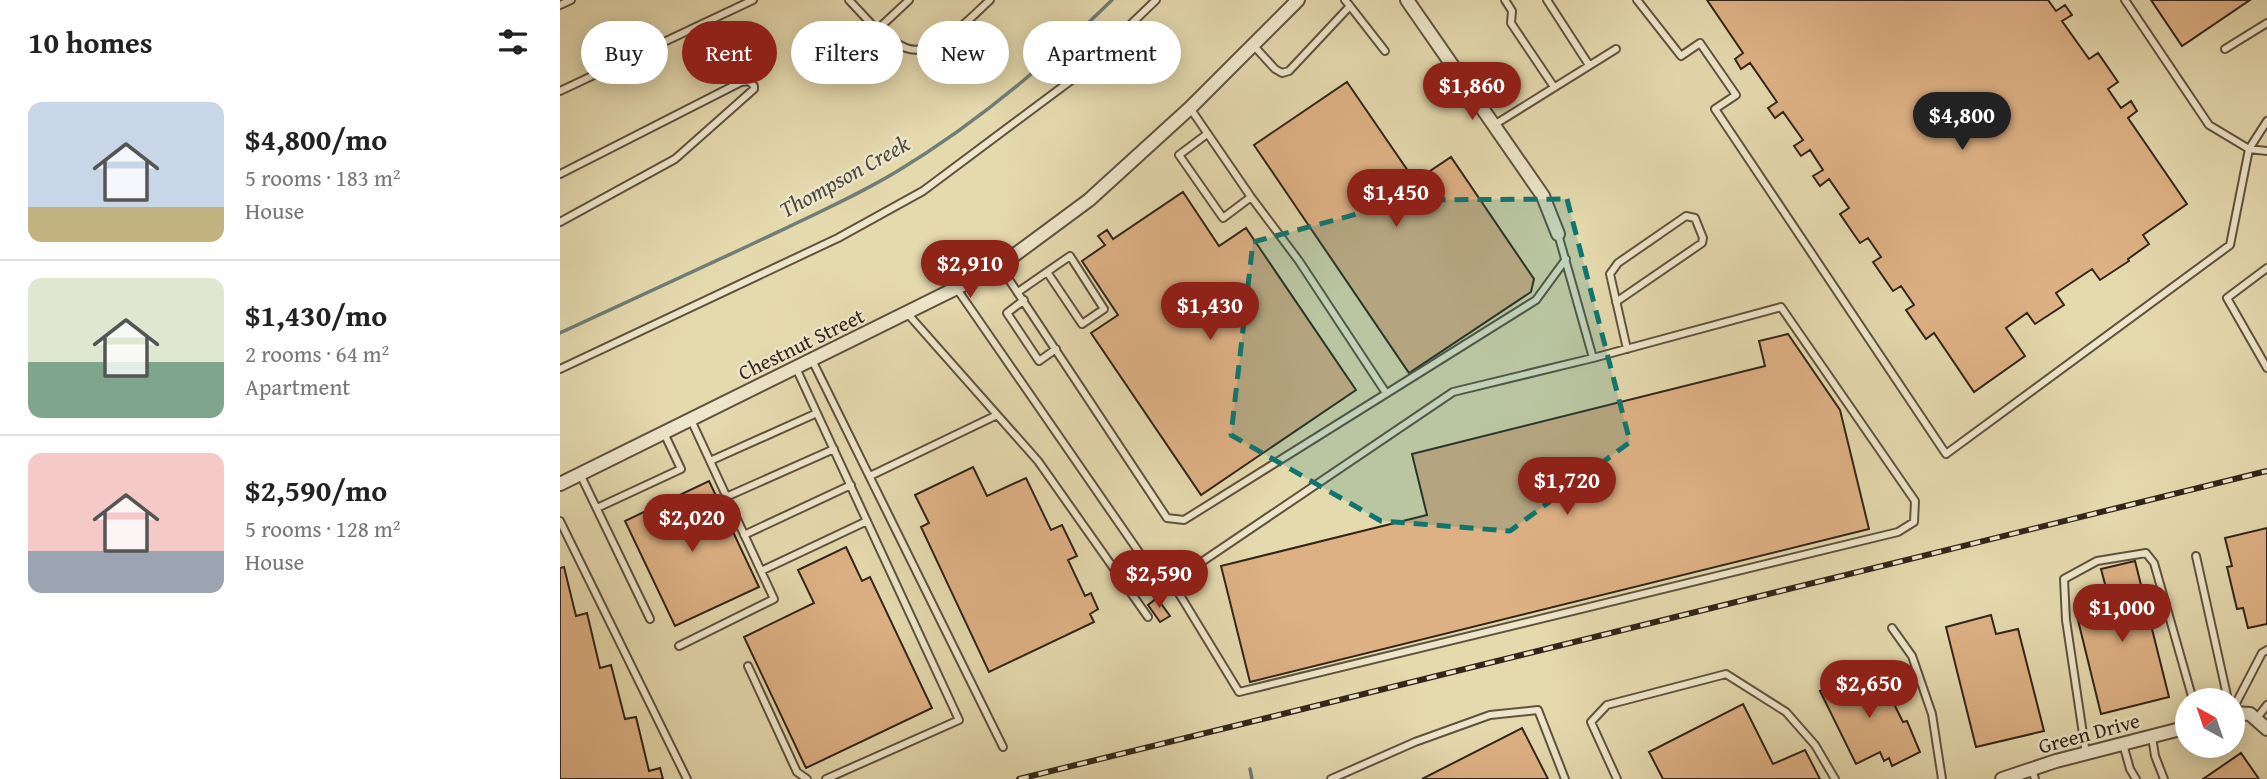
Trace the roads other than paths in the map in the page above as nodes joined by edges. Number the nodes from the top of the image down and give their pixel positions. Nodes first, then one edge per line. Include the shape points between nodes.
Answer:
1 (571, 0) edge
2 (753, 0) edge
3 (849, 0) edge
4 (909, 0) edge
5 (990, 0) edge
6 (1156, 0) edge
7 (1298, 0) edge
8 (1345, 0) edge
9 (1407, 0) edge
10 (1505, 0) edge
11 (1547, 0) edge
12 (1637, 0) edge
13 (2125, 0) edge
14 (560, 5) edge
15 (1350, 6) junction
16 (869, 21) edge
17 (887, 21) edge
18 (2267, 23) edge
19 (903, 46) edge
20 (1254, 46) junction
21 (1616, 49) dead end
22 (2225, 49) dead end
23 (1385, 51) dead end
24 (1589, 65) junction
25 (1554, 87) junction
26 (560, 91) edge
27 (1190, 108) junction
28 (2267, 121) edge
29 (1494, 125) junction
30 (1207, 134) junction
31 (2249, 149) junction
32 (2267, 151) edge
33 (560, 174) edge
34 (1251, 197) junction
35 (560, 222) edge
36 (1558, 234) joint
37 (1566, 259) junction
38 (1000, 266) junction
39 (2267, 268) edge
40 (1047, 272) junction
41 (957, 288) junction
42 (1018, 292) junction
43 (1024, 300) junction
44 (1616, 302) junction
45 (907, 313) junction
46 (1056, 349) junction
47 (1627, 349) junction
48 (1593, 358) junction
49 (812, 360) junction
50 (796, 368) junction
51 (2267, 368) edge
52 (560, 369) edge
53 (1387, 393) junction
54 (817, 413) junction
55 (998, 415) junction
56 (691, 420) junction
57 (664, 433) junction
58 (834, 449) junction
59 (710, 461) junction
60 (580, 474) junction
61 (870, 476) junction
62 (560, 484) edge
63 (851, 485) junction
64 (726, 497) junction
65 (597, 508) junction
66 (560, 521) edge
67 (867, 521) junction
68 (744, 535) junction
69 (2196, 556) dead end
70 (761, 571) junction
71 (1172, 582) junction
72 (1148, 617) dead end
73 (650, 619) dead end
74 (1892, 628) dead end
75 (679, 646) dead end
76 (2267, 650) edge
77 (748, 666) dead end
78 (2190, 688) edge
79 (2225, 688) edge
80 (2244, 688) edge
81 (2267, 705) edge
82 (2245, 713) edge
83 (2257, 718) junction
84 (2267, 729) edge
85 (2175, 731) edge
86 (2152, 737) junction
87 (2123, 744) junction
88 (1003, 747) dead end
89 (2086, 754) junction
90 (2034, 774) edge
91 (687, 779) edge
92 (807, 779) edge
93 (826, 779) edge
94 (1331, 779) edge
95 (1565, 779) edge
96 (1617, 779) edge
97 (1835, 779) edge
98 (1942, 779) edge
99 (2002, 779) edge
100 (2136, 779) edge
101 (2164, 779) edge

1 - 14 lane
2 - 26 lane
3 - 16 lane
4 - 17 lane
5 - 19 lane via 930,48
6 - 52 lane via 1077,76 923,191 838,238
7 - 20 street, Chestnut Street
8 - 15 lane
9 - 29 street
10 - 25 lane via 1512,10 1511,23
11 - 24 lane
12 - 31 lane via 1681,56 1700,43 1737,94 1715,109 1946,454 2230,245
13 - 31 lane via 2208,125
15 - 20 lane via 1289,71 1275,69
15 - 23 lane
18 - 22 lane
20 - 27 street, Chestnut Street
21 - 24 lane
24 - 25 lane
25 - 29 lane
27 - 30 lane
27 - 38 street, Chestnut Street via 1089,200
28 - 31 lane
29 - 36 street via 1543,195
30 - 34 lane
30 - 34 lane via 1179,155 1223,218
31 - 32 lane
33 - 35 lane via 741,82 749,80 754,86 674,159
34 - 53 lane
36 - 37 lane
37 - 48 lane
37 - 53 lane via 1536,300
38 - 41 street, Chestnut Street
38 - 42 lane
39 - 51 lane via 2227,298
40 - 40 lane via 1083,324 1104,309 1070,256
40 - 42 lane
41 - 45 street, Chestnut Street
41 - 71 lane via 1152,571
42 - 43 lane
43 - 46 lane
43 - 46 lane via 1007,313 1039,360
44 - 44 lane via 1702,243 1695,218 1686,216 1618,263 1610,274
44 - 47 lane
45 - 49 street, Chestnut Street
45 - 55 lane
46 - 53 lane via 1167,518 1184,520
47 - 48 lane
47 - 71 lane via 1781,307 1915,501 1914,522 1898,532 1239,692
48 - 71 lane via 1453,392
49 - 50 street, Chestnut Street
49 - 61 lane
50 - 54 lane
50 - 56 street, Chestnut Street
54 - 58 lane
54 - 59 lane
55 - 61 lane
55 - 72 lane via 1038,461
56 - 57 street, Chestnut Street
56 - 59 lane
57 - 60 street, Chestnut Street
57 - 65 lane via 681,469
58 - 63 lane
58 - 64 lane
59 - 64 lane
60 - 62 street, Chestnut Street
60 - 65 lane
61 - 88 lane
63 - 67 lane
63 - 68 lane
64 - 68 lane
65 - 73 lane
66 - 91 lane
67 - 70 lane
67 - 93 lane via 959,720
68 - 70 lane
69 - 79 lane
70 - 75 lane via 774,600
74 - 98 lane via 1912,656 1932,714
76 - 80 lane
77 - 92 lane via 797,772
78 - 89 lane via 2154,563 2146,553 2096,561 2064,579
81 - 83 lane
82 - 83 street
83 - 84 street
85 - 86 street, Green Drive
86 - 87 street, Green Drive
86 - 101 lane
87 - 89 street, Green Drive
87 - 100 lane
89 - 90 street, Green Drive
90 - 99 street, Green Drive
94 - 95 lane via 1490,715 1538,710
96 - 97 lane via 1591,722 1607,705 1727,674 1786,712 1815,745

